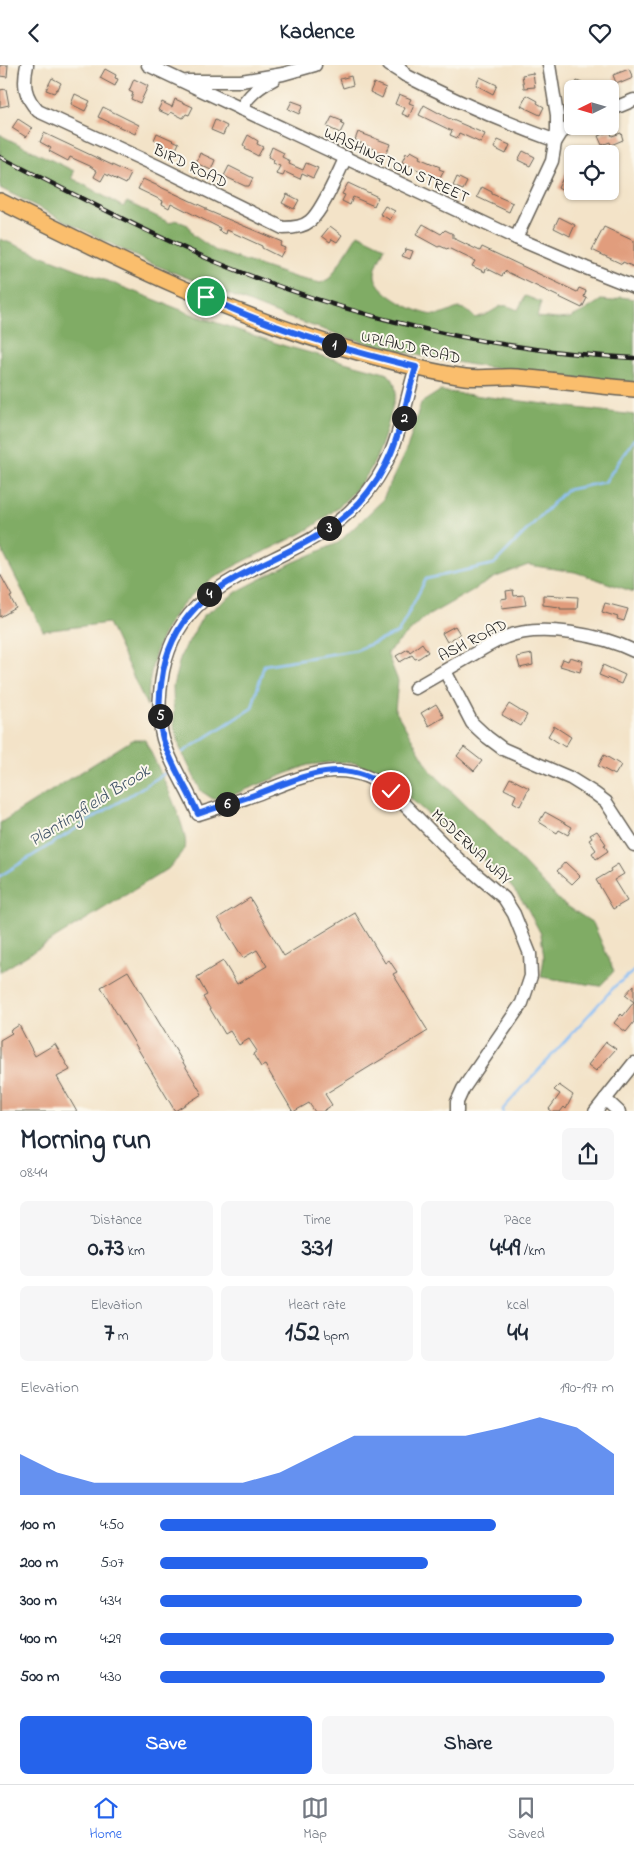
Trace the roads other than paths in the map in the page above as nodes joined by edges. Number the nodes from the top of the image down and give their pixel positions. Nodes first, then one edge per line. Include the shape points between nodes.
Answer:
1 (27, 65) edge
2 (148, 65) edge
3 (315, 65) edge
4 (389, 65) edge
5 (549, 65) edge
6 (401, 70) edge
7 (283, 74) junction
8 (181, 81) junction
9 (240, 81) junction
10 (634, 100) edge
11 (619, 106) edge
12 (236, 107) junction
13 (564, 131) edge
14 (556, 141) junction
15 (346, 157) junction
16 (0, 201) edge
17 (516, 238) junction
18 (634, 287) edge
19 (416, 367) junction
20 (634, 389) edge
21 (634, 651) edge
22 (445, 671) junction
23 (415, 688) dead end
24 (634, 845) edge
25 (634, 1063) edge
26 (605, 1099) junction
27 (457, 1111) edge
28 (595, 1111) edge
29 (619, 1111) edge

1 - 15 street, BIRD ROAD via 26,95 38,111 283,228 310,221
2 - 8 street, WASHINGTON STREET
3 - 7 street
4 - 6 street
5 - 14 street via 557,115
6 - 14 street via 437,92
7 - 9 street
7 - 12 street
8 - 9 street
8 - 12 street, WASHINGTON STREET
9 - 12 street
10 - 11 street
12 - 15 street, WASHINGTON STREET
13 - 14 street
14 - 17 street via 552,161
15 - 17 street, WASHINGTON STREET
16 - 19 main road, UPLAND ROAD via 134,267 227,307 305,337
17 - 18 street, WASHINGTON STREET
19 - 20 main road, UPLAND ROAD via 465,377 519,377
19 - 27 street, MODERNA WAY via 393,449 367,493 331,527 225,583 192,610 168,654 161,684 160,713 163,739 198,814 316,773 337,770 360,774 391,791 458,859 507,901 528,946 531,976 522,1003 463,1089
21 - 22 street, ASH ROAD via 607,640 582,635 532,631 505,637
22 - 23 street, ASH ROAD
22 - 24 street via 472,723 487,737 503,749 570,778 600,797 617,816
25 - 26 street
26 - 28 street
26 - 29 street

